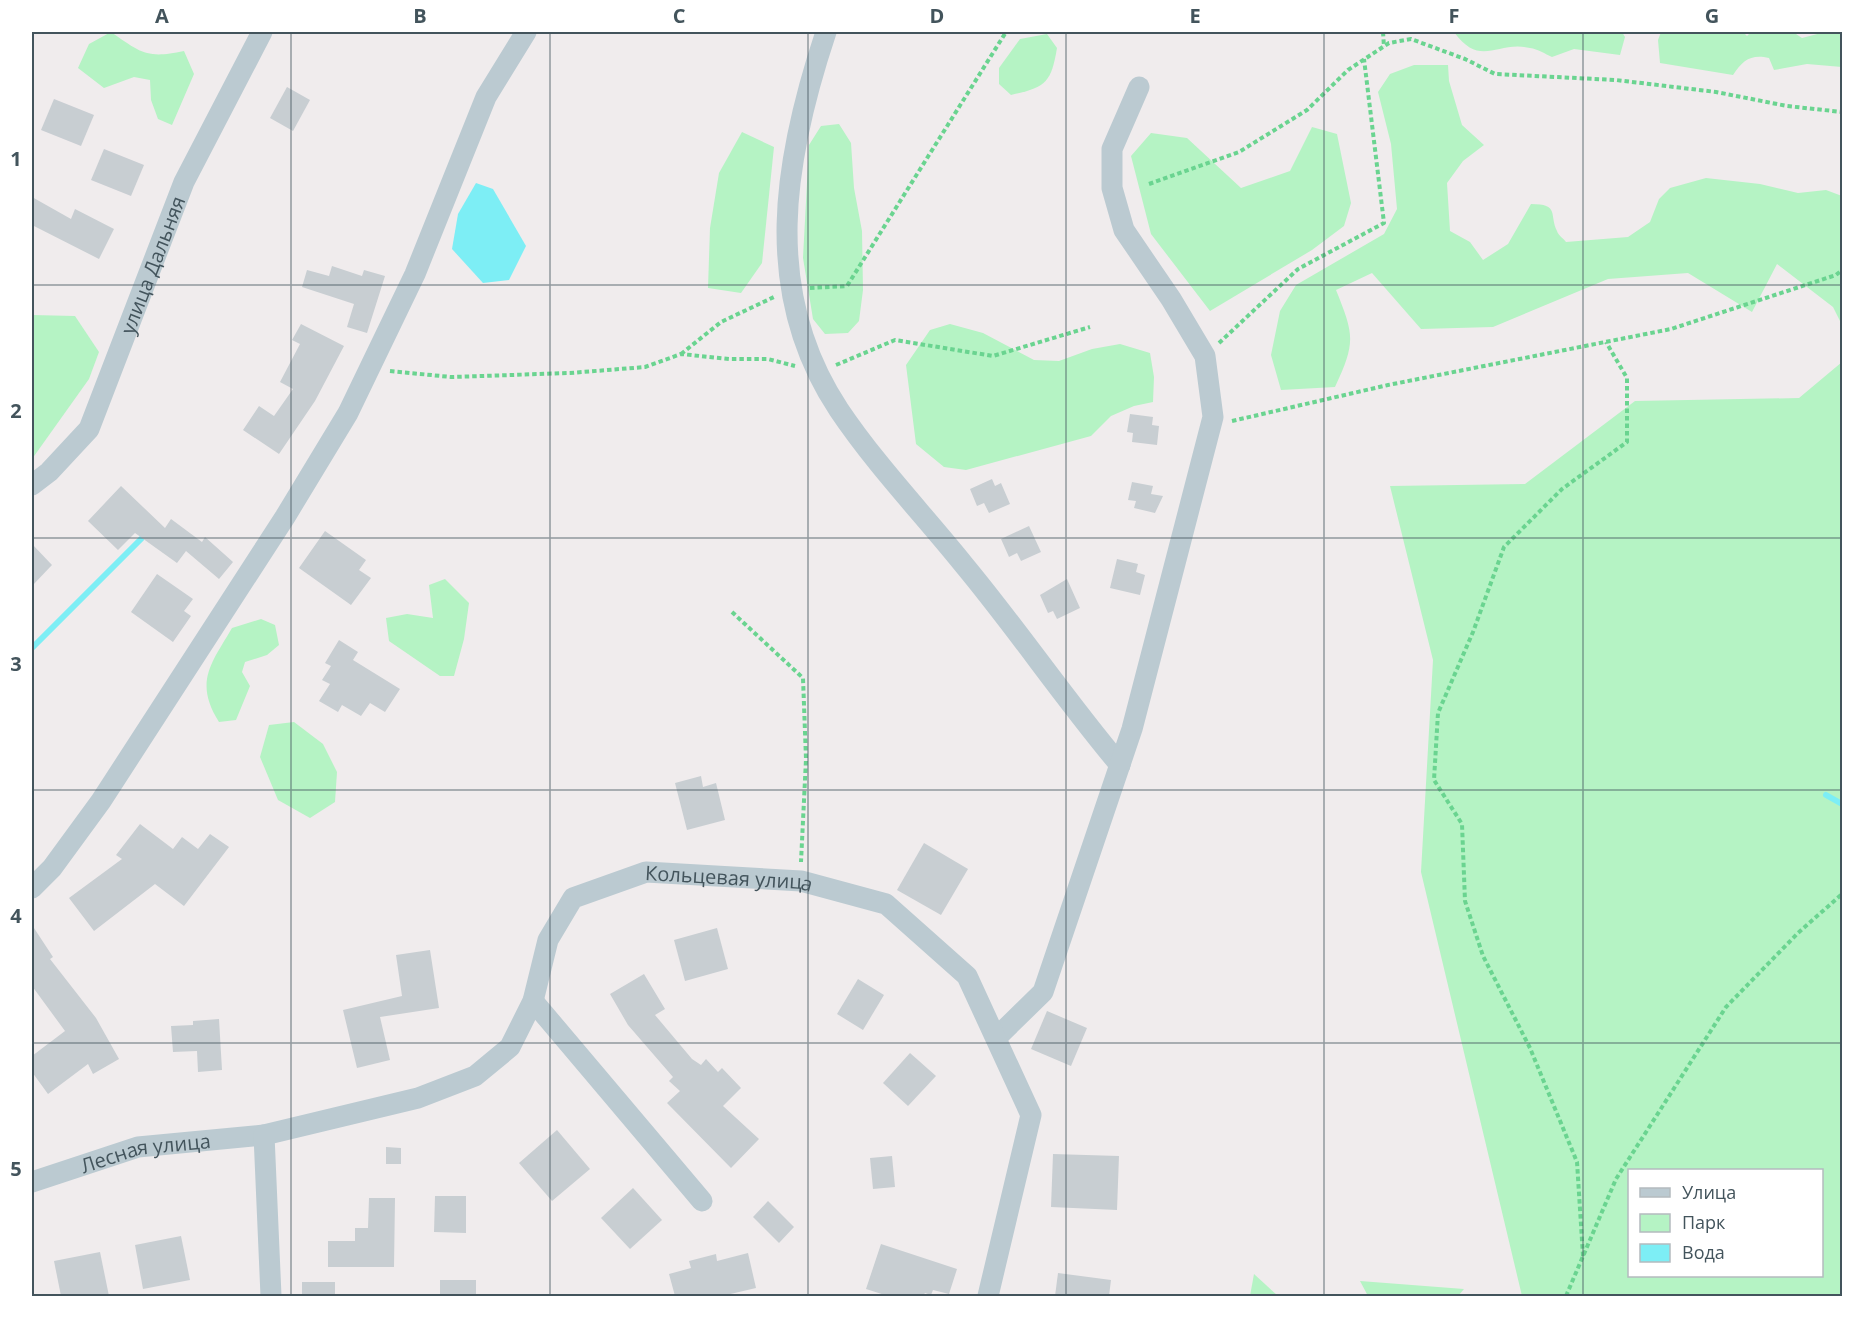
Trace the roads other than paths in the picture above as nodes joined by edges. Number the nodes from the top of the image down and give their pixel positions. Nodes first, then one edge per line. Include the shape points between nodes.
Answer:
1 (262, 32) edge
2 (526, 32) edge
3 (826, 32) edge
4 (1139, 87) dead end
5 (32, 485) edge
6 (1120, 765) junction
7 (32, 888) edge
8 (533, 1001) junction
9 (996, 1038) junction
10 (264, 1135) junction
11 (32, 1182) edge
12 (702, 1201) dead end
13 (272, 1296) edge
14 (988, 1296) edge

1 - 5 street, улица Дальняя via 184,182 89,429
2 - 7 street via 486,97 415,274 348,413 279,527 101,801 52,868
3 - 6 street via 810,80 788,188 786,237 787,270 798,319 818,373 839,410
4 - 6 street via 1112,149 1112,188 1124,230 1204,356 1213,417
6 - 9 street via 1043,992
8 - 9 street, Кольцевая улица via 548,940 573,897 646,872 801,881 886,904 967,976
8 - 10 street, Кольцевая улица via 510,1047 476,1076 418,1098
8 - 12 street
9 - 14 street, Кольцевая улица via 1031,1115
10 - 11 street, Лесная улица via 138,1148
10 - 13 street

